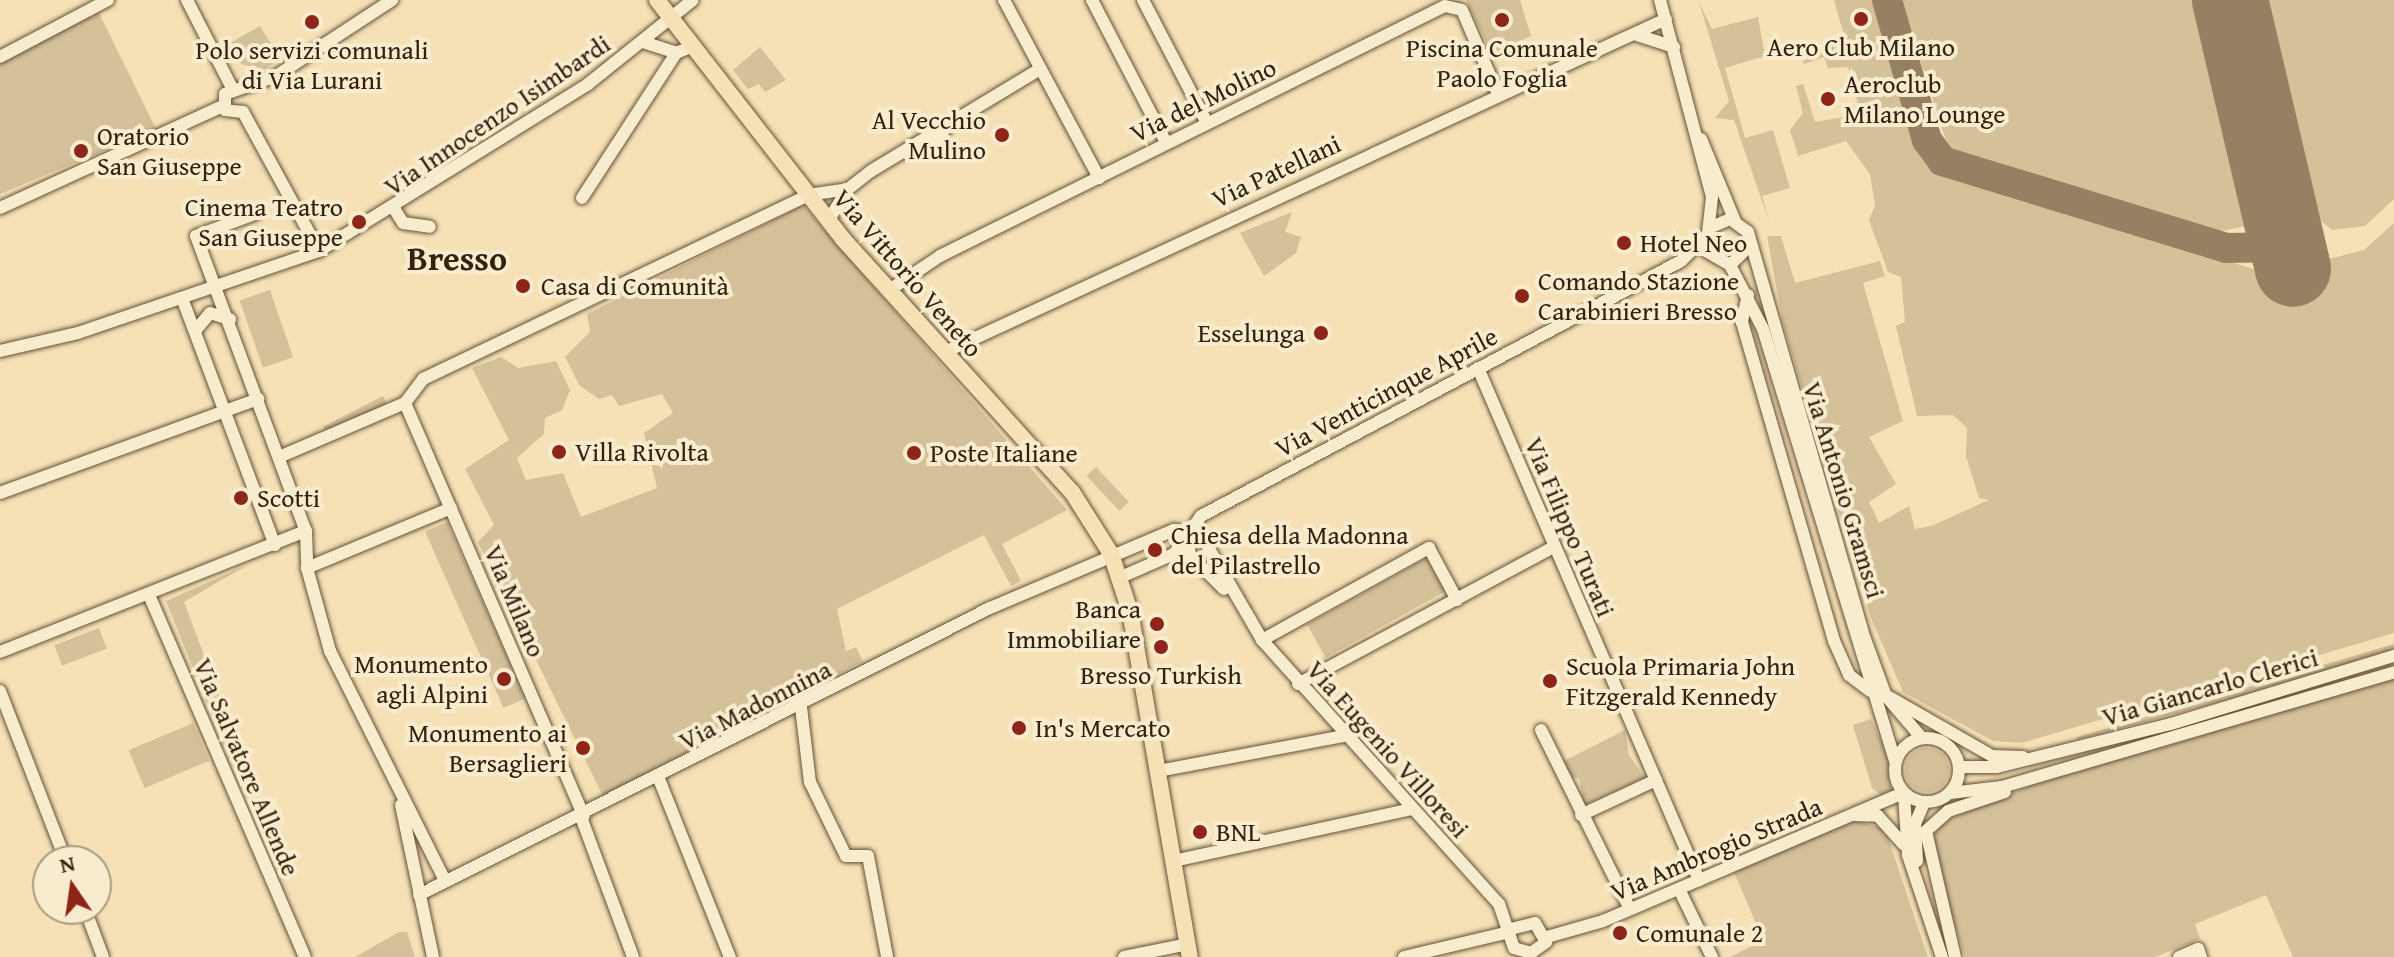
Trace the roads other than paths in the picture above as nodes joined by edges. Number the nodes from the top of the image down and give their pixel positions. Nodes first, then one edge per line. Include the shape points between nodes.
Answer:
1 (108, 0) edge
2 (187, 0) edge
3 (392, 0) edge
4 (657, 0) edge
5 (693, 0) edge
6 (1004, 0) edge
7 (1092, 0) edge
8 (1143, 0) edge
9 (1660, 0) edge
10 (671, 18) junction
11 (1666, 19) junction
12 (1630, 35) junction
13 (643, 42) junction
14 (693, 46) junction
15 (1674, 47) junction
16 (676, 53) junction
17 (0, 57) edge
18 (1040, 69) junction
19 (237, 91) junction
20 (1498, 94) junction
21 (223, 106) junction
22 (243, 112) junction
23 (1206, 121) junction
24 (1699, 136) junction
25 (1166, 142) junction
26 (1099, 178) junction
27 (848, 189) junction
28 (808, 195) junction
29 (582, 198) dead end
30 (0, 208) edge
31 (395, 210) junction
32 (255, 214) dead end
33 (828, 221) junction
34 (1735, 221) junction
35 (430, 227) dead end
36 (1707, 232) junction
37 (1750, 243) junction
38 (319, 251) junction
39 (1681, 261) junction
40 (1715, 261) junction
41 (1730, 265) junction
42 (215, 287) junction
43 (888, 291) junction
44 (1748, 295) junction
45 (182, 298) junction
46 (230, 319) junction
47 (195, 331) junction
48 (0, 351) edge
49 (945, 352) junction
50 (1478, 368) junction
51 (258, 399) junction
52 (405, 403) junction
53 (224, 411) junction
54 (279, 457) junction
55 (0, 493) edge
56 (451, 508) junction
57 (306, 531) junction
58 (1186, 531) junction
59 (275, 545) junction
60 (1554, 547) junction
61 (1111, 554) junction
62 (307, 568) junction
63 (1121, 577) junction
64 (149, 595) junction
65 (1232, 597) junction
66 (1457, 600) junction
67 (1262, 640) junction
68 (0, 652) edge
69 (2394, 656) edge
70 (2394, 672) edge
71 (1298, 684) junction
72 (0, 691) edge
73 (1870, 691) junction
74 (1886, 696) junction
75 (801, 707) junction
76 (1541, 730) dead end
77 (1344, 736) junction
78 (1921, 737) junction
79 (2038, 757) junction
80 (1895, 761) junction
81 (1960, 767) junction
82 (1158, 771) junction
83 (2050, 772) junction
84 (659, 779) junction
85 (1656, 780) junction
86 (399, 793) junction
87 (1950, 793) junction
88 (1903, 795) junction
89 (1924, 803) junction
90 (1412, 809) junction
91 (1581, 815) junction
92 (1852, 815) junction
93 (582, 817) junction
94 (60, 845) edge
95 (1908, 855) junction
96 (1173, 861) junction
97 (1699, 880) junction
98 (445, 881) junction
99 (1679, 889) junction
100 (1920, 892) junction
101 (419, 895) junction
102 (1630, 909) junction
103 (91, 925) edge
104 (1510, 931) junction
105 (1189, 951) edge
106 (1535, 952) edge
107 (2200, 953) edge
108 (103, 957) edge
109 (305, 957) edge
110 (433, 957) edge
111 (633, 957) edge
112 (730, 957) edge
113 (887, 957) edge
114 (1124, 957) edge
115 (1404, 957) edge
116 (1712, 957) edge
117 (1942, 957) edge
118 (1955, 957) edge
119 (2179, 957) edge

1 - 17 street
2 - 19 street
3 - 19 street
4 - 10 main road, Via Vittorio Veneto
5 - 10 street, Via Innocenzo Isimbardi
6 - 18 street
7 - 25 street
8 - 23 street
9 - 11 street
10 - 13 street, Via Innocenzo Isimbardi
10 - 14 main road, Via Vittorio Veneto
11 - 12 street, Via Patellani
11 - 15 street
12 - 15 street via 1648,34
12 - 20 street, Via Patellani
13 - 16 street, Via Innocenzo Isimbardi
13 - 31 street, Via Innocenzo Isimbardi
14 - 16 street
14 - 28 main road, Via Vittorio Veneto
15 - 24 street
16 - 29 street
18 - 26 street
18 - 27 street via 949,125 926,147 903,154
19 - 21 street
19 - 22 street
20 - 23 street, Via del Molino via 1462,10 1445,6
20 - 49 street, Via Patellani
21 - 22 street via 231,115
21 - 30 street
22 - 38 street
23 - 25 street, Via del Molino
24 - 34 street, Via Antonio Gramsci
24 - 36 street via 1714,208
25 - 26 street, Via del Molino
26 - 43 street, Via del Molino
27 - 28 street
27 - 33 street
28 - 33 main road, Via Vittorio Veneto
28 - 52 street via 414,383
31 - 35 street via 403,223
31 - 38 street, Via Innocenzo Isimbardi
32 - 42 street via 196,236
33 - 43 main road, Via Vittorio Veneto
34 - 36 street
34 - 37 street, Via Antonio Gramsci
36 - 39 street, Via Venticinque Aprile
36 - 40 street
37 - 41 street
37 - 74 street, Via Antonio Gramsci
38 - 42 street, Via Innocenzo Isimbardi
39 - 40 street, Via Venticinque Aprile
39 - 50 street, Via Venticinque Aprile
40 - 41 street, Via Venticinque Aprile
41 - 44 street, Via Antonio Gramsci
42 - 45 street, Via Innocenzo Isimbardi
42 - 46 street
43 - 49 main road, Via Vittorio Veneto
44 - 73 street, Via Antonio Gramsci
44 - 73 street, Via Antonio Gramsci via 1742,322 1834,641 1849,675
45 - 47 street
45 - 48 street, Via Innocenzo Isimbardi
46 - 47 street via 210,313
46 - 51 street
47 - 53 street
49 - 61 main road, Via Vittorio Veneto via 1072,492
50 - 58 street, Via Venticinque Aprile via 1207,513
50 - 60 street, Via Filippo Turati
51 - 53 street
51 - 54 street
52 - 54 street
52 - 56 street, Via Milano
53 - 55 street
53 - 59 street
54 - 57 street
56 - 62 street
56 - 93 street, Via Milano
57 - 59 street
57 - 62 street
58 - 61 street, Via Venticinque Aprile via 1161,533
58 - 63 street via 1174,554
58 - 65 street, Via Eugenio Villoresi via 1190,555
58 - 65 street, Via Eugenio Villoresi via 1201,535
59 - 64 street
60 - 66 street
60 - 85 street, Via Filippo Turati
61 - 63 main road, Via Vittorio Veneto
61 - 75 street, Via Madonnina
62 - 86 street via 330,651
63 - 82 main road, Via Vittorio Veneto
64 - 68 street
64 - 109 street, Via Salvatore Allende
65 - 67 street, Via Eugenio Villoresi
66 - 67 street via 1429,548
66 - 71 street
67 - 71 street, Via Eugenio Villoresi
69 - 79 street, Via Giancarlo Clerici
70 - 83 street, Via Giancarlo Clerici
71 - 77 street, Via Eugenio Villoresi
72 - 94 street
73 - 80 street, Via Antonio Gramsci
74 - 78 street, Via Antonio Gramsci
74 - 79 street, Via Giancarlo Clerici via 1992,756
75 - 84 street, Via Madonnina
75 - 113 street via 810,782 846,856 868,856
76 - 91 street
77 - 82 street
77 - 90 street, Via Eugenio Villoresi
78 - 80 street
78 - 81 street via 1939,738
79 - 81 street, Via Giancarlo Clerici
80 - 88 street
81 - 87 street
82 - 96 main road, Via Vittorio Veneto
83 - 87 street, Via Giancarlo Clerici
83 - 118 street, Via Giancarlo Clerici via 1928,825 1928,851
84 - 93 street, Via Madonnina
84 - 112 street
85 - 91 street
85 - 97 street, Via Filippo Turati
86 - 98 street
86 - 101 street
87 - 89 street
88 - 89 street
88 - 92 street, Via Ambrogio Strada
88 - 95 street
89 - 100 street via 1915,824
90 - 96 street
90 - 104 street, Via Eugenio Villoresi via 1499,904
91 - 102 street
92 - 95 street via 1878,816 1894,826
92 - 97 street, Via Ambrogio Strada
93 - 98 street, Via Madonnina
93 - 111 street, Via Milano
95 - 100 street
96 - 105 main road, Via Vittorio Veneto
97 - 99 street, Via Ambrogio Strada
98 - 101 street, Via Madonnina
99 - 102 street, Via Ambrogio Strada
99 - 116 street
100 - 117 street
101 - 110 street
102 - 106 street, Via Ambrogio Strada
103 - 108 street
104 - 106 street, Via Eugenio Villoresi
104 - 106 street via 1529,921
104 - 115 street
105 - 114 street
107 - 119 street

